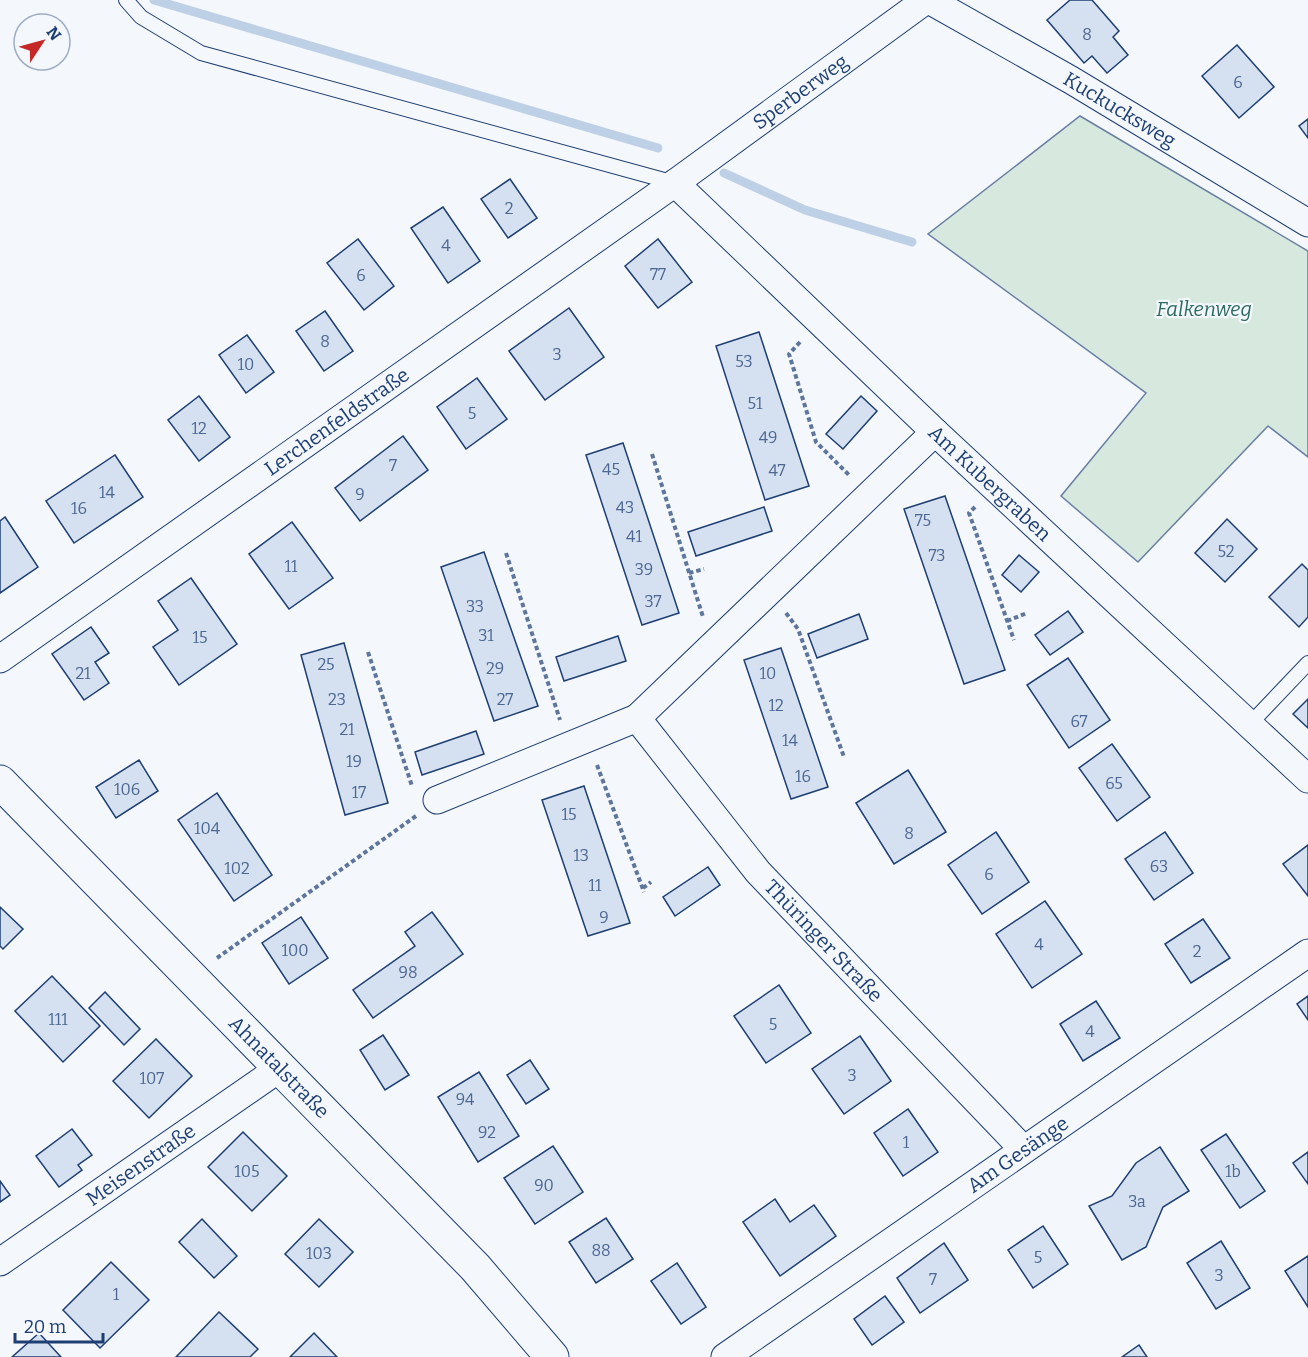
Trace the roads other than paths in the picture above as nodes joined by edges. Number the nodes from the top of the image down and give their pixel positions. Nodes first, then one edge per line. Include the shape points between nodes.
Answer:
1 (126, 0) edge
2 (928, 0) edge
3 (675, 183) junction
4 (1308, 223) edge
5 (935, 432) junction
6 (0, 659) edge
7 (1308, 663) edge
8 (637, 718) junction
9 (1249, 725) junction
10 (1308, 779) edge
11 (0, 782) edge
12 (429, 806) road end
13 (1308, 952) edge
14 (280, 1068) junction
15 (1023, 1149) junction
16 (0, 1262) edge
17 (552, 1357) edge
18 (725, 1357) edge

1 - 3 lane via 141,17 201,52
2 - 3 street, Sperberweg
2 - 4 street, Kuckucksweg via 1071,80
3 - 5 street, Am Kubergraben
3 - 6 street, Lerchenfeldstraße
5 - 8 street
5 - 9 street, Am Kubergraben
7 - 9 lane
8 - 12 street
8 - 15 street, Thüringer Straße via 758,872
9 - 10 street, Am Kubergraben
11 - 14 street, Ahnatalstraße
13 - 15 street, Am Gesänge
14 - 16 street, Meisenstraße
14 - 17 street, Ahnatalstraße via 475,1267
15 - 18 street, Am Gesänge

